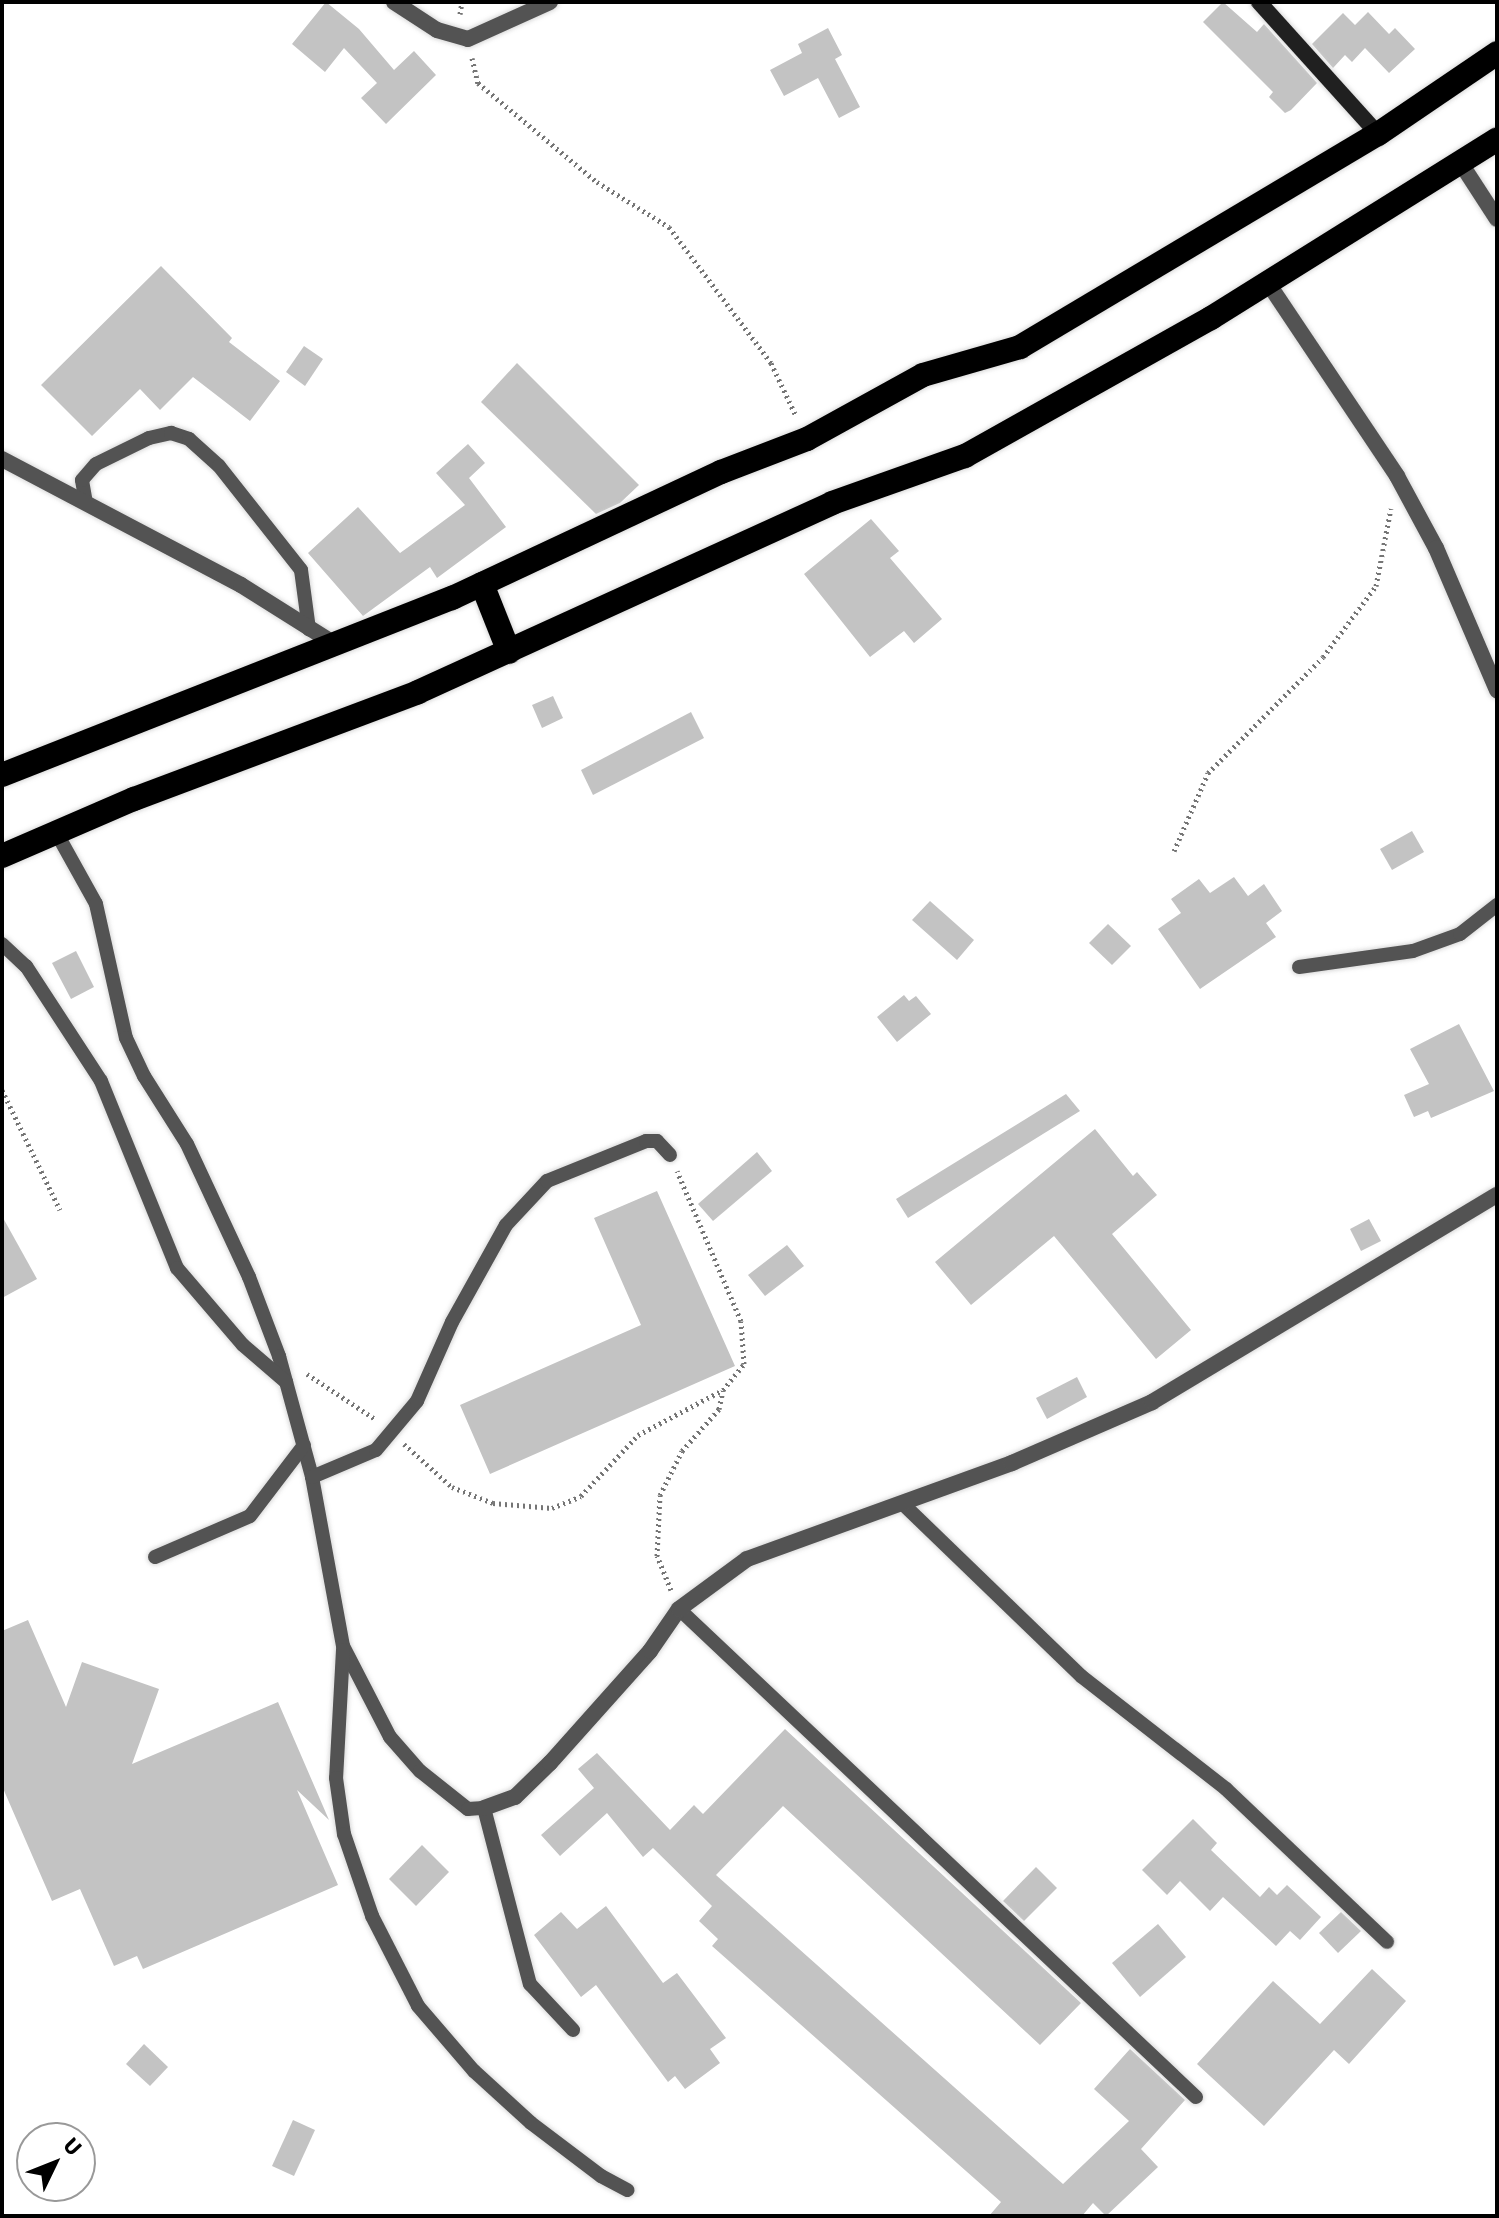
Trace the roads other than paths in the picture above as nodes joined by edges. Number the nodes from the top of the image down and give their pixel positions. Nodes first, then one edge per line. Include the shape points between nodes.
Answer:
1 (394, 2) edge
2 (550, 2) edge
3 (1259, 2) edge
4 (1497, 53) edge
5 (1378, 134) junction
6 (1497, 139) edge
7 (1462, 165) junction
8 (1497, 219) edge
9 (1268, 283) junction
10 (2, 459) edge
11 (86, 503) junction
12 (482, 584) junction
13 (309, 629) junction
14 (333, 643) junction
15 (509, 652) junction
16 (1497, 690) edge
17 (2, 775) edge
18 (56, 832) junction
19 (2, 856) edge
20 (1497, 905) edge
21 (2, 944) edge
22 (1299, 967) dead end
23 (670, 1155) road end
24 (1497, 1195) edge
25 (286, 1382) junction
26 (304, 1445) junction
27 (312, 1477) junction
28 (904, 1505) junction
29 (155, 1557) dead end
30 (679, 1609) junction
31 (343, 1646) junction
32 (484, 1808) junction
33 (1387, 1942) dead end
34 (573, 2030) dead end
35 (1196, 2097) dead end
36 (627, 2190) dead end

1 - 2 street via 437,30 468,39
3 - 5 street
4 - 5 highway
5 - 12 highway via 1020,347 923,375 807,439 721,472
6 - 7 highway
7 - 8 street
7 - 9 highway
9 - 15 highway via 965,456 832,503
9 - 16 street via 1397,476 1436,548
10 - 11 street
11 - 13 street via 241,585
11 - 13 lane via 82,480 96,464 149,438 171,433 189,439 219,466 301,570
12 - 14 highway
12 - 15 highway
13 - 14 street
14 - 17 highway
15 - 18 highway
18 - 19 highway
18 - 25 lane via 96,904 126,1038 187,1144 249,1277
20 - 22 lane via 1460,934 1413,951
21 - 25 lane via 26,966 101,1081 177,1268 243,1345
23 - 27 lane via 657,1141 646,1141 547,1181 506,1225 452,1322 417,1401 376,1450
24 - 28 street via 1152,1402
25 - 26 lane
26 - 27 lane
26 - 29 lane via 250,1516
27 - 31 lane
28 - 30 street via 747,1559
28 - 33 lane via 1081,1676 1226,1789
30 - 32 street via 650,1651 550,1763 515,1797
30 - 35 lane
31 - 32 lane via 390,1737 420,1771 468,1809
31 - 36 lane via 336,1778 344,1834 372,1916 418,2006 474,2071 520,2112 601,2176
32 - 34 lane via 530,1984

